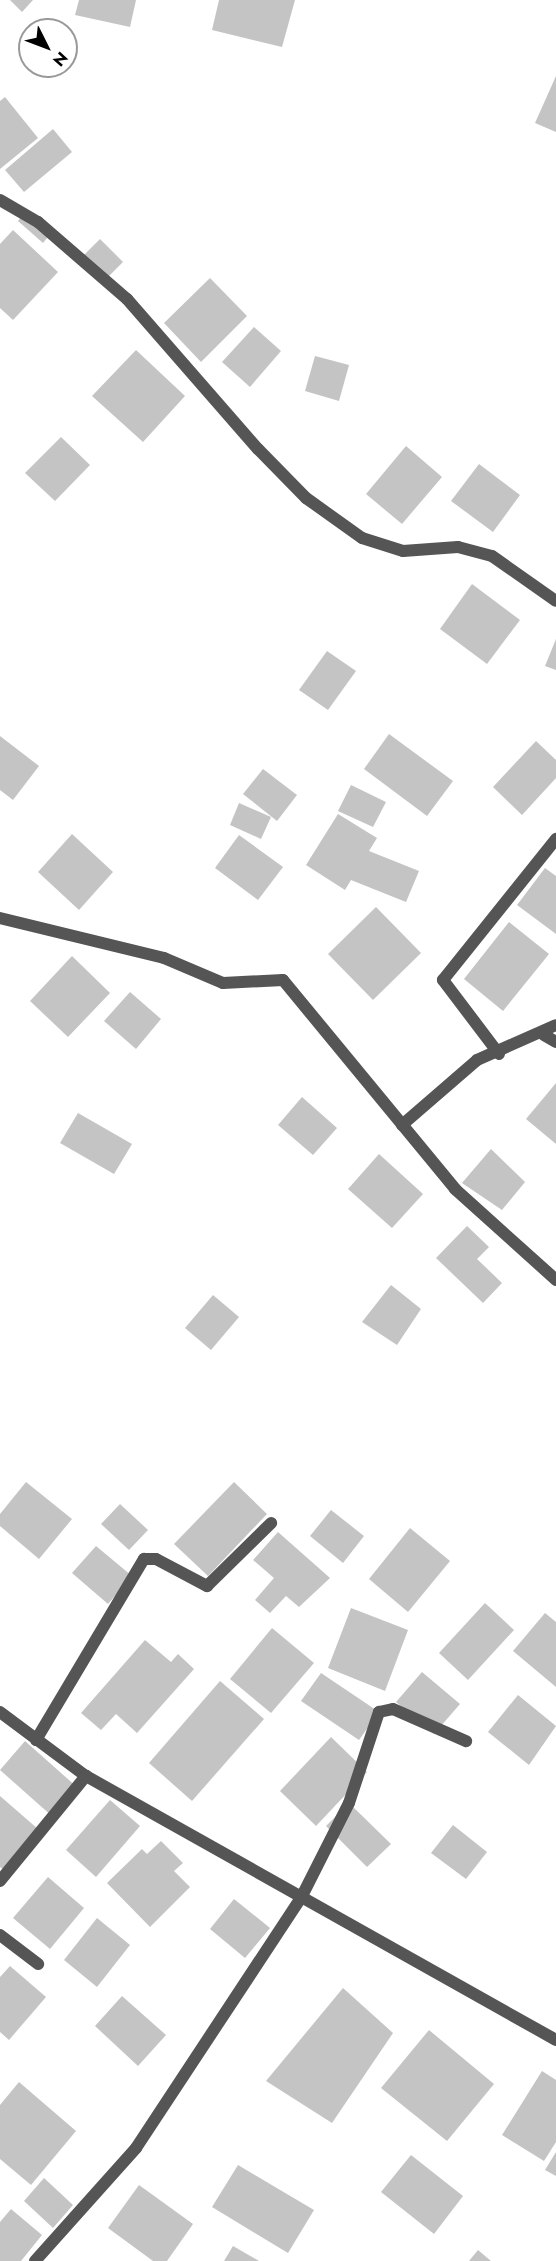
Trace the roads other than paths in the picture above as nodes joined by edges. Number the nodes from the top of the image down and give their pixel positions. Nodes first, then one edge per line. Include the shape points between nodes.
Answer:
1 (0, 200) edge
2 (556, 601) edge
3 (556, 839) edge
4 (0, 918) edge
5 (556, 1025) edge
6 (544, 1035) junction
7 (556, 1042) edge
8 (499, 1054) junction
9 (402, 1125) junction
10 (556, 1280) edge
11 (271, 1523) dead end
12 (0, 1712) edge
13 (36, 1740) junction
14 (466, 1741) dead end
15 (86, 1776) junction
16 (0, 1881) edge
17 (301, 1898) junction
18 (0, 1935) edge
19 (38, 1964) dead end
20 (556, 2040) edge
21 (35, 2261) edge

1 - 2 street via 38,222 128,299 258,449 306,498 362,538 402,551 458,547 492,556
3 - 8 street via 443,980
4 - 9 street via 164,958 223,983 283,980
5 - 6 street
6 - 7 street
6 - 8 street
8 - 9 street via 477,1060
9 - 10 street via 455,1189
11 - 13 street via 207,1586 156,1559 144,1559
12 - 13 street
13 - 15 street
14 - 17 street via 393,1709 379,1712 349,1803
15 - 16 street
15 - 17 street
17 - 20 street
17 - 21 street via 136,2148
18 - 19 street

